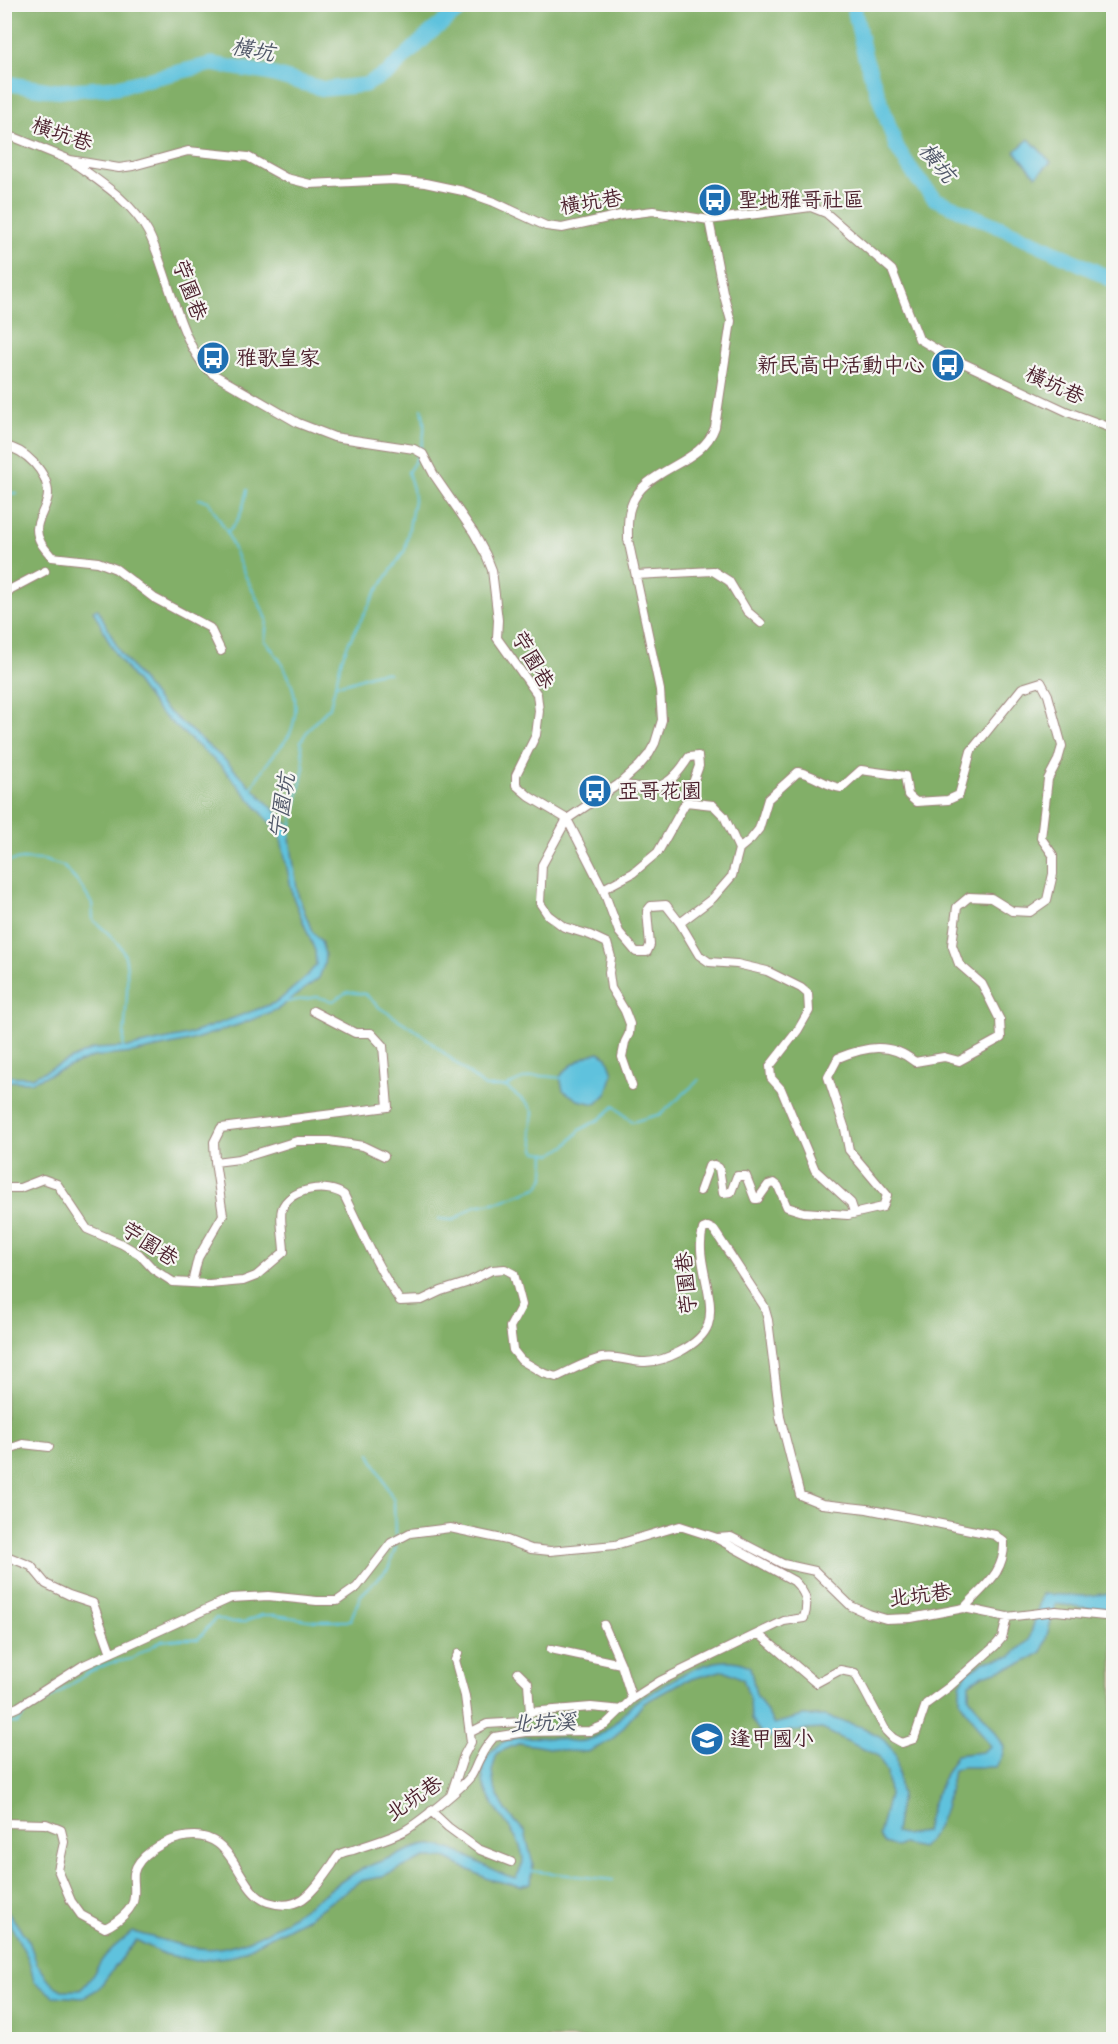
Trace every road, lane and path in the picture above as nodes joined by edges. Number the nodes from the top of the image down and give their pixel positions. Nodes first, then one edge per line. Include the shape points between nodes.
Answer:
1 (4, 136) edge
2 (70, 160) junction
3 (709, 220) junction
4 (1113, 429) edge
5 (4, 446) edge
6 (45, 572) dead end
7 (636, 575) junction
8 (4, 596) edge
9 (761, 622) dead end
10 (221, 651) dead end
11 (619, 784) junction
12 (686, 802) junction
13 (567, 819) junction
14 (739, 849) junction
15 (603, 890) junction
16 (680, 923) junction
17 (314, 1011) dead end
18 (632, 1086) dead end
19 (384, 1156) dead end
20 (215, 1162) junction
21 (4, 1186) edge
22 (700, 1191) dead end
23 (854, 1212) junction
24 (192, 1283) junction
25 (49, 1447) dead end
26 (4, 1473) edge
27 (717, 1538) junction
28 (4, 1555) edge
29 (964, 1608) junction
30 (1007, 1617) junction
31 (1113, 1617) edge
32 (604, 1625) dead end
33 (759, 1634) junction
34 (551, 1649) dead end
35 (111, 1653) junction
36 (458, 1654) dead end
37 (621, 1664) junction
38 (518, 1673) dead end
39 (632, 1699) junction
40 (622, 1710) junction
41 (530, 1712) junction
42 (4, 1713) edge
43 (471, 1732) junction
44 (451, 1795) junction
45 (431, 1810) junction
46 (4, 1823) edge
47 (511, 1862) dead end

1 - 2 street, 橫坑巷
2 - 3 street, 橫坑巷 via 119,168 188,151 248,157 286,178 310,184 393,180 446,187 494,202 546,226 562,228 653,211
2 - 13 street, 苧園巷 via 119,196 147,230 184,328 204,367 298,423 334,437 414,449 423,454 486,555 492,570 497,638 537,694 536,735 516,775 516,785
3 - 4 street, 橫坑巷 via 802,207 826,213 892,270 919,339 1068,412
3 - 7 street via 731,321 715,427 711,439 695,453 645,483 631,505 628,539
5 - 10 street via 27,455 44,477 48,493 37,529 42,545 52,557 98,562 116,569 154,598 210,628
6 - 8 street
7 - 9 street via 713,570 729,581 747,611
7 - 11 street via 660,690 662,720 649,754
11 - 12 street via 663,786 689,757 698,756 699,766
11 - 13 street
12 - 14 street via 713,805 724,816
12 - 15 street via 658,852 633,873
13 - 15 street
13 - 18 street via 542,865 540,903 564,927 607,944 611,988 630,1024 622,1057
14 - 16 street via 732,876 713,898
14 - 23 street via 759,829 768,799 798,772 841,788 861,770 905,776 908,795 916,802 953,798 958,795 971,751 1022,688 1041,682 1048,695 1062,746 1048,779 1041,838 1053,855 1047,900 1030,912 1012,910 991,898 969,897 957,907 952,945 959,964 982,984 1000,1020 1001,1038 959,1061 944,1057 915,1062 905,1053 885,1048 860,1049 838,1058 828,1077 849,1150 887,1195 883,1208
15 - 16 street via 619,932 636,952 647,952 650,945 646,911 651,906 666,905
16 - 23 street via 699,955 710,962 767,971 808,994 809,1011 770,1066 771,1078 781,1089 815,1170 851,1203
17 - 20 street via 355,1033 371,1034 383,1046 388,1107 221,1128 214,1142
19 - 20 street via 363,1146 297,1141 239,1159
20 - 24 street via 223,1215 198,1258
21 - 24 street, 苧園巷 via 20,1188 43,1179 57,1184 87,1229 139,1254 161,1276 173,1282
22 - 23 street via 709,1166 714,1165 719,1168 723,1193 731,1192 737,1176 743,1175 755,1199 774,1183 787,1207 830,1215
24 - 29 street, 苧園巷 via 227,1283 256,1276 284,1251 282,1206 301,1192 339,1191 400,1301 422,1300 492,1270 505,1269 514,1274 522,1305 510,1327 513,1350 543,1373 556,1377 602,1358 659,1360 696,1340 708,1325 709,1305 700,1246 708,1227 714,1230 764,1306 780,1417 800,1495 822,1504 867,1509 995,1535 1004,1542 999,1570
25 - 26 street via 23,1444 9,1449
27 - 29 street, 北坑巷 via 731,1537 783,1564 814,1571 851,1606 886,1619
27 - 33 street, 北坑巷 via 795,1581 804,1590 808,1606 804,1617 784,1621
27 - 35 street, 北坑巷 via 680,1526 615,1545 550,1551 450,1528 410,1533 391,1543 357,1587 337,1601 268,1596 231,1598
28 - 35 street via 31,1566 46,1584 93,1603
29 - 30 street, 北坑巷
30 - 31 street, 北坑巷 via 1056,1611
30 - 33 street via 1002,1638 926,1704 914,1739 902,1743 886,1731 855,1673 840,1670 816,1683
32 - 37 street
33 - 39 street, 北坑巷 via 660,1681
34 - 37 street
35 - 42 street, 北坑巷
36 - 43 street via 455,1660
37 - 39 street
38 - 41 street via 528,1683
39 - 40 street, 北坑巷
40 - 41 street via 591,1707
40 - 44 street, 北坑巷 via 590,1731 525,1732 494,1737 472,1775
41 - 43 street via 521,1722 487,1724
43 - 44 street via 471,1742
44 - 45 street, 北坑巷
45 - 46 street, 北坑巷 via 405,1831 340,1854 304,1900 287,1906 256,1897 232,1858 207,1838 178,1838 139,1862 134,1873 135,1899 127,1912 105,1928 81,1914 71,1901 58,1870 64,1842 61,1830 46,1824
45 - 47 street via 478,1849

